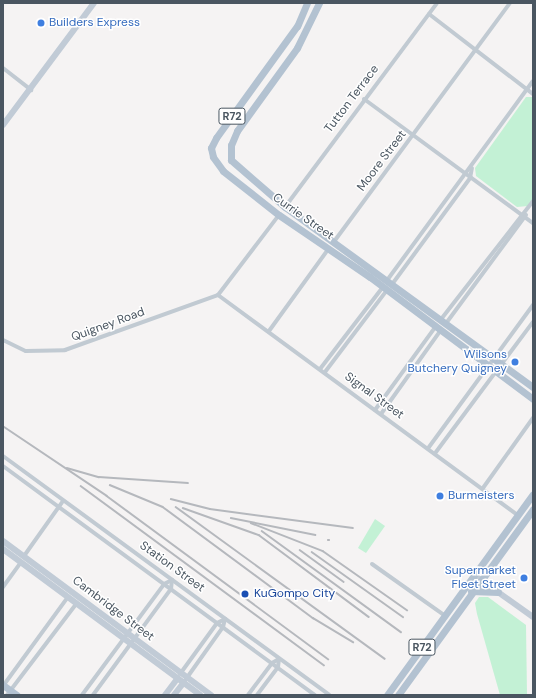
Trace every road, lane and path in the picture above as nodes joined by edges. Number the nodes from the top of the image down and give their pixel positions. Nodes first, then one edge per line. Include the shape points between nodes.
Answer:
1 (94, 3) edge
2 (308, 3) edge
3 (319, 3) edge
4 (437, 3) edge
5 (510, 3) edge
6 (429, 14) junction
7 (474, 52) junction
8 (3, 68) edge
9 (533, 80) edge
10 (533, 88) edge
11 (31, 90) junction
12 (528, 90) junction
13 (533, 94) edge
14 (364, 100) junction
15 (3, 125) edge
16 (413, 136) junction
17 (472, 168) junction
18 (464, 173) junction
19 (470, 178) junction
20 (533, 201) edge
21 (285, 207) junction
22 (527, 209) junction
23 (520, 214) junction
24 (279, 215) junction
25 (525, 217) junction
26 (533, 223) edge
27 (334, 242) junction
28 (329, 248) junction
29 (390, 281) junction
30 (385, 289) junction
31 (218, 295) junction
32 (533, 305) edge
33 (531, 312) edge
34 (444, 320) junction
35 (533, 322) edge
36 (439, 328) junction
37 (270, 331) junction
38 (3, 340) edge
39 (494, 357) junction
40 (502, 363) junction
41 (488, 365) junction
42 (320, 369) junction
43 (496, 370) junction
44 (325, 372) junction
45 (533, 387) edge
46 (533, 398) edge
47 (375, 410) junction
48 (381, 414) junction
49 (533, 418) edge
50 (429, 447) junction
51 (436, 452) junction
52 (3, 456) edge
53 (3, 466) edge
54 (483, 488) junction
55 (533, 494) edge
56 (63, 501) junction
57 (59, 507) junction
58 (533, 509) edge
59 (517, 516) junction
60 (3, 541) edge
61 (497, 543) junction
62 (504, 548) junction
63 (3, 550) edge
64 (24, 556) junction
65 (21, 562) junction
66 (372, 564) dead end
67 (474, 575) junction
68 (481, 579) junction
69 (172, 580) junction
70 (164, 584) junction
71 (3, 587) edge
72 (171, 589) junction
73 (471, 592) junction
74 (498, 592) junction
75 (68, 598) junction
76 (196, 598) junction
77 (76, 604) junction
78 (191, 604) junction
79 (532, 614) edge
80 (444, 615) junction
81 (225, 619) junction
82 (218, 623) junction
83 (223, 627) junction
84 (126, 636) junction
85 (132, 641) junction
86 (279, 659) junction
87 (272, 663) junction
88 (278, 668) junction
89 (179, 676) junction
90 (185, 680) junction
91 (3, 685) edge
92 (392, 688) junction
93 (12, 693) edge
94 (398, 694) edge
95 (82, 695) edge
96 (93, 695) edge
97 (165, 695) edge
98 (174, 695) edge
99 (200, 695) edge
100 (211, 695) edge
101 (248, 695) edge
102 (257, 695) edge
103 (315, 695) edge
104 (329, 695) edge
105 (387, 695) edge

1 - 11 street
2 - 24 main road, Currie Street / R72 via 297,26 211,148 223,172
3 - 21 main road, Currie Street / R72 via 297,48 231,145 231,160 236,168
4 - 6 street, Tutton Terrace
5 - 7 street, Moore Street
6 - 7 street
6 - 14 street, Tutton Terrace
7 - 12 street
7 - 16 street, Moore Street
8 - 11 street
9 - 12 street
10 - 12 street
11 - 15 street
12 - 13 street
12 - 17 street
14 - 16 street
14 - 21 street, Tutton Terrace
16 - 18 street
16 - 27 street, Moore Street
17 - 18 street
17 - 19 street
18 - 19 street
18 - 29 street
19 - 23 street
19 - 29 street
20 - 22 street
21 - 27 main road, Currie Street / R72
22 - 23 street
22 - 25 street
23 - 25 street
23 - 34 street
24 - 28 main road, Currie Street / R72
24 - 31 street
25 - 26 street
25 - 34 street
27 - 28 street, Moore Street
27 - 29 main road, Currie Street / R72
28 - 30 main road, Currie Street / R72
28 - 37 street, Moore Street
29 - 34 main road, Currie Street / R72
30 - 36 main road, Currie Street / R72
30 - 42 street
30 - 44 street
31 - 37 street, Signal Street
31 - 38 street, Quigney Road via 65,350 26,350
32 - 33 street
33 - 39 street
34 - 39 main road, Currie Street / R72
35 - 40 street
36 - 41 main road, Currie Street / R72
36 - 47 street
36 - 48 street
37 - 42 street, Signal Street
39 - 40 main road, Currie Street / R72
39 - 41 street
40 - 43 street
40 - 45 main road, Currie Street / R72
41 - 43 main road, Currie Street / R72
41 - 50 street
42 - 44 street, Signal Street
43 - 46 main road, Currie Street / R72
43 - 51 street
44 - 47 street, Signal Street
47 - 48 street, Signal Street
48 - 50 street, Signal Street
49 - 54 street
50 - 51 street, Signal Street
51 - 54 street, Signal Street
52 - 56 street, Station Street
53 - 57 street, Station Street
54 - 59 street, Signal Street
55 - 59 main road, R72
56 - 57 street
56 - 69 street, Station Street
57 - 64 street
57 - 70 street, Station Street
58 - 62 main road, R72
59 - 61 main road, R72
60 - 64 street, Cambridge Street
61 - 62 main road
61 - 67 main road, R72
62 - 68 main road, R72
63 - 65 street, Cambridge Street
64 - 84 street, Cambridge Street
65 - 71 street
65 - 75 street, Cambridge Street
66 - 80 street
67 - 68 street
67 - 80 main road, R72
68 - 73 main road, R72
68 - 74 street
69 - 70 street
69 - 72 street
69 - 76 street, Station Street
70 - 72 street, Station Street
70 - 84 street
72 - 78 street, Station Street
72 - 85 street
73 - 74 main road
73 - 94 main road, R72
74 - 79 street
75 - 77 street, Cambridge Street
75 - 91 street
76 - 78 street
76 - 81 street, Station Street
77 - 84 street, Cambridge Street
77 - 93 street
78 - 82 street, Station Street
80 - 92 main road, R72
81 - 82 street
81 - 83 street
81 - 86 street, Station Street
82 - 83 street, Station Street
82 - 89 street
83 - 87 street, Station Street
83 - 90 street
84 - 85 street, Cambridge Street
84 - 95 street
85 - 89 street, Cambridge Street
85 - 96 street
86 - 87 street
86 - 88 street
86 - 104 street, Station Street
87 - 88 street, Station Street
87 - 101 street
88 - 102 street
88 - 103 street, Station Street
89 - 90 street, Cambridge Street
89 - 97 street
90 - 98 street
90 - 99 street, Cambridge Street
90 - 100 street, Cambridge Street
91 - 93 main road
92 - 94 main road
92 - 105 main road, R72

